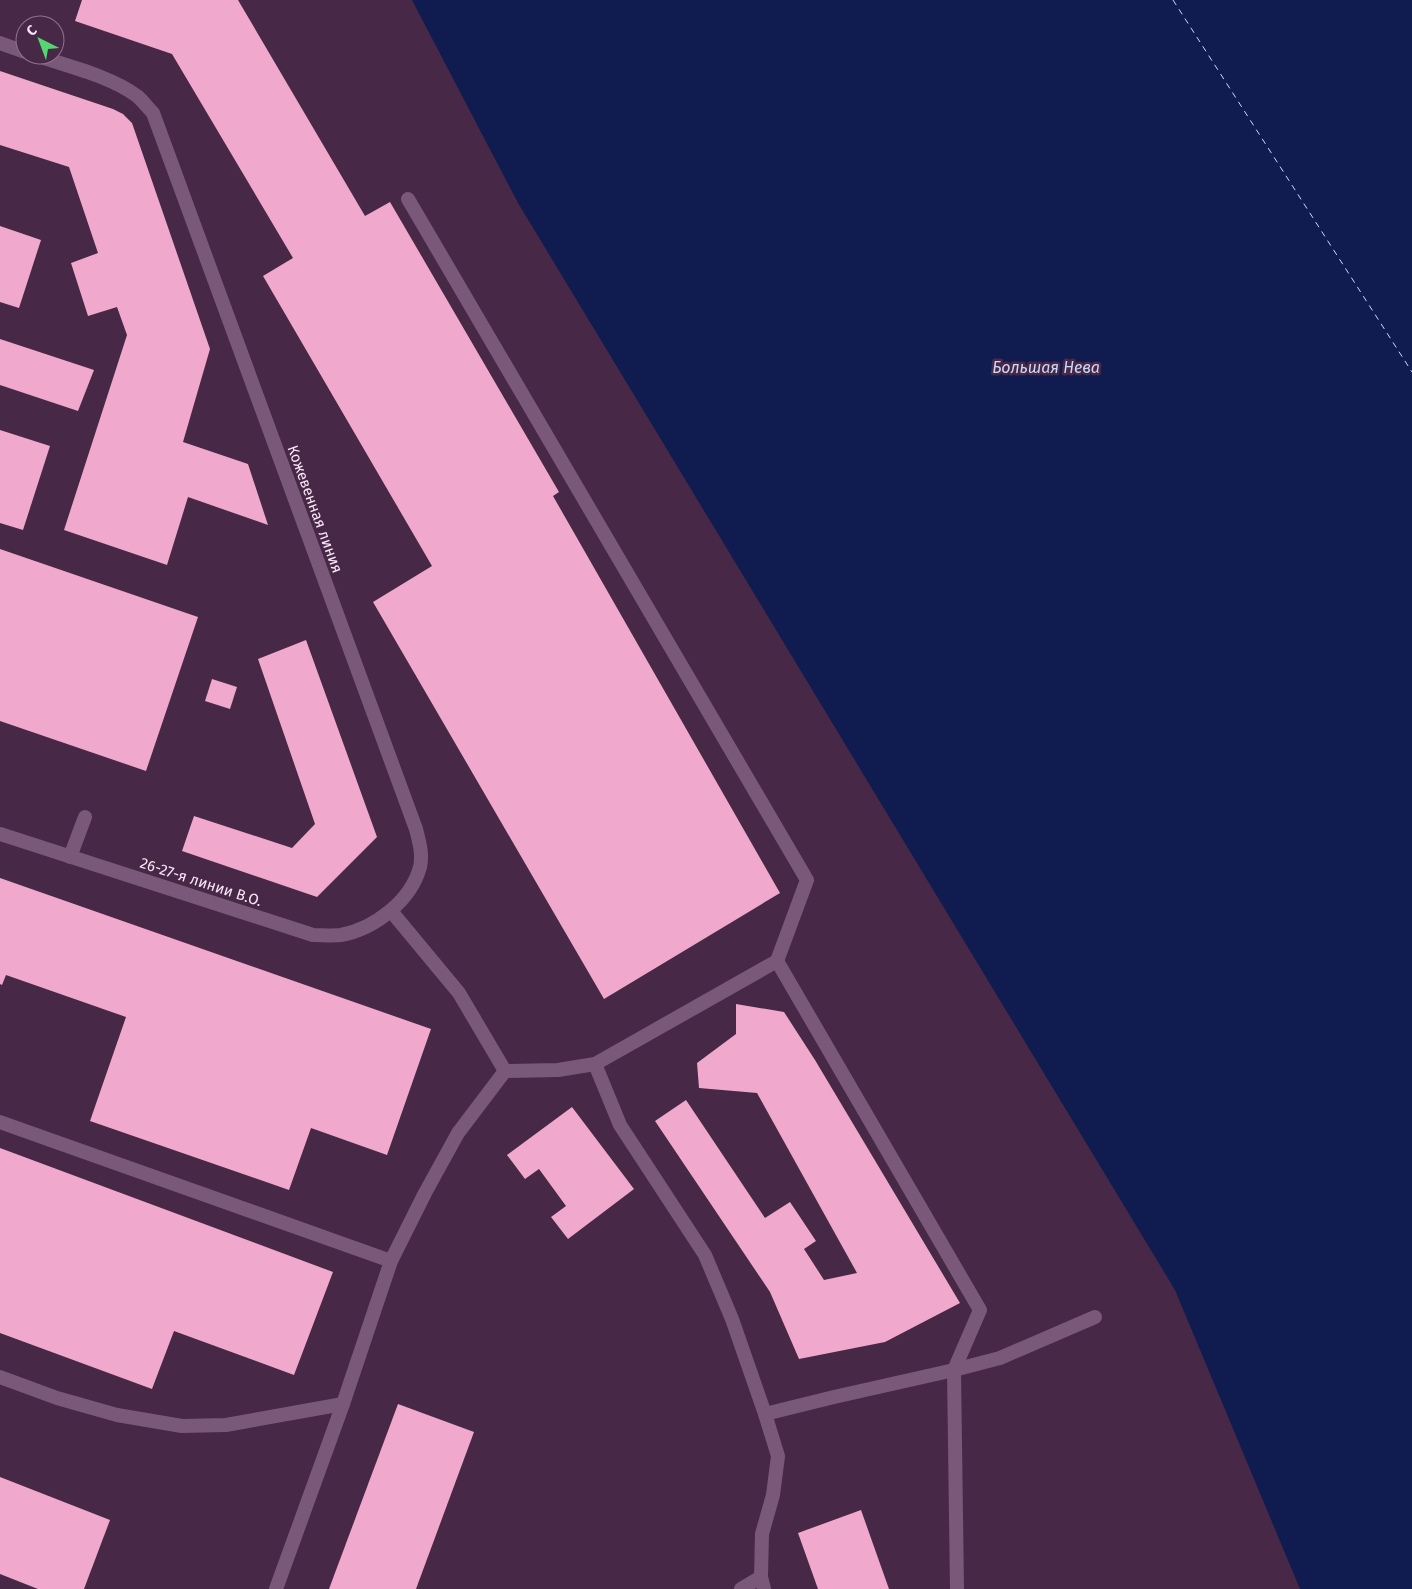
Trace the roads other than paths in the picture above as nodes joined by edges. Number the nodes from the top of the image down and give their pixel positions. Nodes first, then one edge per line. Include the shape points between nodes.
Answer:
1 (0, 43) edge
2 (15, 48) edge
3 (64, 65) edge
4 (408, 199) dead end
5 (85, 817) dead end
6 (0, 834) edge
7 (70, 857) junction
8 (391, 911) junction
9 (777, 961) junction
10 (595, 1064) junction
11 (504, 1071) junction
12 (0, 1122) edge
13 (392, 1261) junction
14 (1095, 1318) dead end
15 (954, 1370) junction
16 (0, 1377) edge
17 (343, 1404) junction
18 (765, 1414) junction
19 (763, 1583) edge
20 (276, 1589) edge
21 (741, 1589) edge
22 (957, 1589) edge

1 - 2 street
3 - 8 street, Кожевенная линия via 121,86 138,96 153,113 421,847 420,866 411,889
4 - 9 street via 807,880
5 - 7 street
6 - 7 street, 26-27-я линии В.О.
7 - 8 street, 26-27-я линии В.О. via 313,935 340,935 366,926
8 - 11 street via 459,993
9 - 10 street
9 - 15 street via 980,1310
10 - 11 street via 558,1070
10 - 18 street via 620,1125 705,1255 732,1319
11 - 13 street via 458,1133 424,1193
12 - 13 street
13 - 17 street
14 - 15 street via 1000,1358
15 - 18 street
15 - 22 street
16 - 17 street via 117,1415 182,1426 226,1425
17 - 20 street
18 - 19 street via 778,1456 774,1495 762,1534
19 - 21 street

